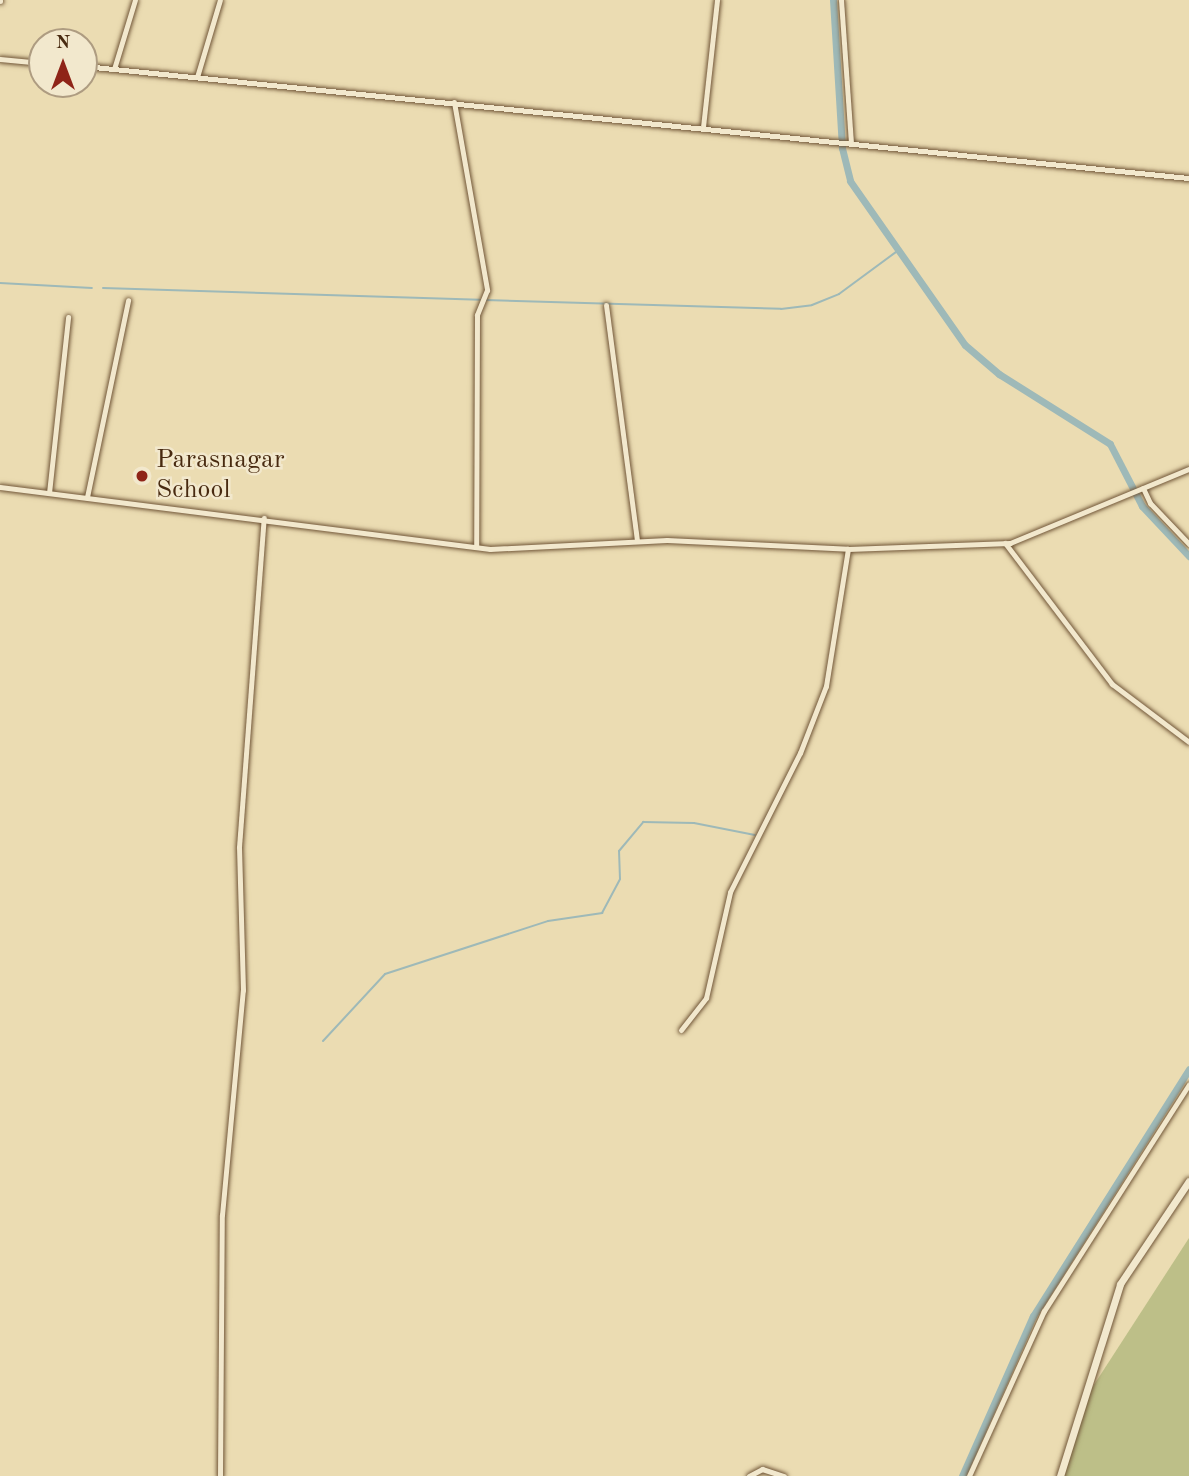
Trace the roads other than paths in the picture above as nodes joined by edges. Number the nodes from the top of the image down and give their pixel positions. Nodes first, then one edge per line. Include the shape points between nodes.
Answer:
1 (135, 0) edge
2 (220, 0) edge
3 (717, 0) edge
4 (841, 0) edge
5 (0, 59) edge
6 (28, 62) edge
7 (98, 67) edge
8 (114, 69) junction
9 (197, 77) junction
10 (454, 102) junction
11 (703, 127) junction
12 (850, 143) junction
13 (1189, 178) edge
14 (128, 300) dead end
15 (606, 305) dead end
16 (68, 317) dead end
17 (1189, 469) edge
18 (0, 487) edge
19 (1142, 489) junction
20 (49, 493) junction
21 (87, 497) junction
22 (264, 518) junction
23 (637, 541) junction
24 (1005, 543) junction
25 (1189, 544) edge
26 (476, 547) junction
27 (848, 549) junction
28 (1189, 742) edge
29 (681, 1030) dead end
30 (1189, 1084) edge
31 (1189, 1181) edge
32 (220, 1476) edge
33 (749, 1476) edge
34 (784, 1476) edge
35 (969, 1476) edge
36 (1060, 1476) edge

1 - 8 street
2 - 9 street
3 - 11 street
4 - 12 street
5 - 6 street
7 - 8 street
8 - 9 street
9 - 10 street
10 - 11 street
10 - 26 street via 487,290 477,315
11 - 12 street
12 - 13 street
14 - 21 street
15 - 23 street
16 - 20 street
17 - 19 street
18 - 20 street
19 - 24 street
19 - 25 street
20 - 21 street
21 - 22 street
22 - 26 street
22 - 32 street via 239,847 240,1064 222,1215
23 - 26 street
23 - 27 street via 796,543
24 - 27 street
24 - 28 street via 1112,684
27 - 29 street via 827,686 785,785 730,892 706,998
30 - 35 street via 1044,1311
31 - 36 main road via 1120,1284
33 - 34 street via 762,1469

